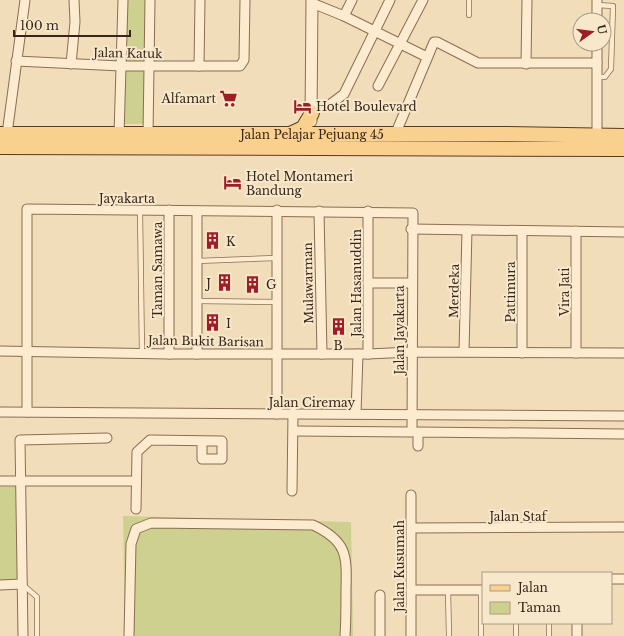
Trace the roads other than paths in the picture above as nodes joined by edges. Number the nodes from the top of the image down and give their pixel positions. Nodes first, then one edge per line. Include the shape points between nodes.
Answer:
1 (25, 0) edge
2 (74, 0) edge
3 (123, 0) edge
4 (150, 0) edge
5 (200, 0) edge
6 (245, 0) edge
7 (352, 0) edge
8 (390, 0) edge
9 (423, 0) edge
10 (468, 0) edge
11 (527, 0) edge
12 (312, 2) edge
13 (597, 2) edge
14 (469, 15) dead end
15 (344, 16) junction
16 (375, 31) junction
17 (399, 44) junction
18 (597, 52) edge
19 (427, 57) junction
20 (16, 61) junction
21 (71, 64) junction
22 (526, 64) junction
23 (597, 64) junction
24 (121, 66) junction
25 (149, 66) junction
26 (199, 66) junction
27 (598, 77) junction
28 (378, 86) dead end
29 (312, 110) junction
30 (4, 134) edge
31 (119, 135) junction
32 (148, 135) junction
33 (287, 135) junction
34 (329, 135) junction
35 (395, 135) junction
36 (597, 136) junction
37 (624, 136) edge
38 (310, 141) junction
39 (0, 147) edge
40 (624, 149) edge
41 (140, 210) junction
42 (169, 210) junction
43 (277, 210) junction
44 (197, 211) junction
45 (319, 211) junction
46 (368, 211) junction
47 (411, 229) junction
48 (467, 230) junction
49 (522, 230) junction
50 (576, 231) junction
51 (624, 232) edge
52 (276, 258) junction
53 (197, 261) junction
54 (368, 283) junction
55 (412, 283) junction
56 (198, 301) junction
57 (277, 302) junction
58 (0, 350) edge
59 (28, 350) junction
60 (412, 352) junction
61 (464, 352) junction
62 (142, 353) junction
63 (522, 353) junction
64 (576, 353) junction
65 (624, 353) edge
66 (169, 354) junction
67 (197, 354) junction
68 (277, 354) junction
69 (322, 354) junction
70 (358, 354) junction
71 (368, 354) junction
72 (0, 412) edge
73 (27, 412) junction
74 (293, 413) junction
75 (277, 414) junction
76 (356, 414) junction
77 (411, 415) junction
78 (624, 416) edge
79 (294, 431) junction
80 (624, 434) edge
81 (107, 438) dead end
82 (202, 441) dead end
83 (418, 446) dead end
84 (20, 481) junction
85 (136, 481) junction
86 (0, 482) edge
87 (292, 491) dead end
88 (411, 495) dead end
89 (136, 509) dead end
90 (624, 527) edge
91 (412, 528) junction
92 (612, 579) edge
93 (624, 579) edge
94 (22, 584) junction
95 (0, 585) edge
96 (411, 590) junction
97 (448, 590) junction
98 (482, 590) edge
99 (380, 595) dead end
100 (516, 624) edge
101 (549, 624) edge
102 (577, 624) edge
103 (22, 636) edge
104 (37, 636) edge
105 (129, 636) edge
106 (345, 636) edge
107 (380, 636) edge
108 (411, 636) edge
109 (449, 636) edge
110 (481, 636) edge
111 (516, 636) edge
112 (549, 636) edge
113 (577, 636) edge

1 - 20 street
2 - 21 street via 75,22
3 - 24 street
4 - 25 street
5 - 26 street
6 - 26 street, Jalan Katuk via 244,60 240,66
7 - 15 street
8 - 16 street
9 - 17 street
10 - 14 lane
11 - 22 street
12 - 15 street
12 - 29 street
13 - 27 lane via 614,6 611,69 605,77
15 - 16 street
16 - 17 street
16 - 29 street via 344,94 328,106
17 - 19 street
17 - 28 street
18 - 23 street
19 - 22 street via 433,43 437,42 478,63
19 - 35 street
20 - 21 street, Jalan Katuk
20 - 30 street
21 - 24 street, Jalan Katuk
22 - 23 street
23 - 27 street
24 - 25 street, Jalan Katuk
24 - 31 street
25 - 26 street, Jalan Katuk
25 - 32 street
27 - 36 street
29 - 33 main road via 303,128
29 - 34 main road
29 - 38 street
30 - 31 main road, Jalan Pelajar Pejuang 45
31 - 32 main road, Jalan Pelajar Pejuang 45
32 - 33 main road, Jalan Pelajar Pejuang 45
33 - 38 main road, Jalan Pelajar Pejuang 45
34 - 35 main road, Jalan Pelajar Pejuang 45
34 - 38 main road, Jalan Pelajar Pejuang 45
35 - 36 main road, Jalan Pelajar Pejuang 45
36 - 37 main road, Jalan Pelajar Pejuang 45
38 - 39 main road, Jalan Pelajar Pejuang 45
38 - 40 main road, Jalan Pelajar Pejuang 45
41 - 42 street, Jayakarta
41 - 59 street, Jayakarta via 27,210
41 - 62 lane
42 - 44 street, Jayakarta
42 - 66 street, Taman Samawa
43 - 44 street, Jayakarta
43 - 45 street, Jayakarta
43 - 52 street
44 - 53 street
45 - 46 street, Jayakarta
45 - 69 street, Mulawarman
46 - 47 street, Jayakarta via 412,213
46 - 54 street, Jalan Hasanuddin
47 - 48 street
47 - 55 street, Jalan Jayakarta
48 - 49 street
48 - 61 street, Merdeka
49 - 50 street
49 - 63 street, Pattimura
50 - 51 street
50 - 64 street, Vira Jati
52 - 53 lane
52 - 57 street
53 - 56 street
54 - 55 street
54 - 71 street, Jalan Hasanuddin
55 - 60 street, Jalan Jayakarta
56 - 57 lane
56 - 67 street
57 - 68 street
58 - 59 street, Jalan Bukit Barisan
59 - 62 street, Jalan Bukit Barisan
59 - 73 street, Jayakarta
60 - 61 street, Jalan Bukit Barisan
60 - 71 street, Jalan Bukit Barisan
60 - 77 street, Jalan Jayakarta
61 - 63 street, Jalan Bukit Barisan
62 - 66 street, Jalan Bukit Barisan
63 - 64 street, Jalan Bukit Barisan
64 - 65 street, Jalan Bukit Barisan
66 - 67 street, Jalan Bukit Barisan
67 - 68 street, Jalan Bukit Barisan
68 - 69 street, Jalan Bukit Barisan
68 - 75 street
69 - 70 street, Jalan Bukit Barisan
70 - 71 street, Jalan Bukit Barisan
70 - 76 street
72 - 73 street, Jalan Ciremay
73 - 75 street, Jalan Ciremay
74 - 75 street, Jalan Ciremay
74 - 76 street, Jalan Ciremay
74 - 79 street
76 - 77 street, Jalan Ciremay
77 - 78 street, Jalan Ciremay
77 - 79 street, Jalan Jayakarta via 412,432
79 - 87 street
80 - 83 street via 418,432
81 - 84 street via 20,440
82 - 85 street via 150,440 138,452
84 - 85 street
84 - 86 street
84 - 94 street
85 - 89 street
88 - 91 street, Jalan Kusumah
90 - 91 street, Jalan Staf
91 - 96 street, Jalan Kusumah
92 - 93 street
94 - 95 street
94 - 103 street
94 - 104 lane via 37,597
96 - 97 street
96 - 108 street, Jalan Kusumah
97 - 98 street
97 - 109 lane
98 - 110 lane
99 - 107 street
100 - 111 lane
101 - 112 lane
102 - 113 street
105 - 106 street via 131,544 136,528 151,523 313,525 324,530 334,538 346,560

